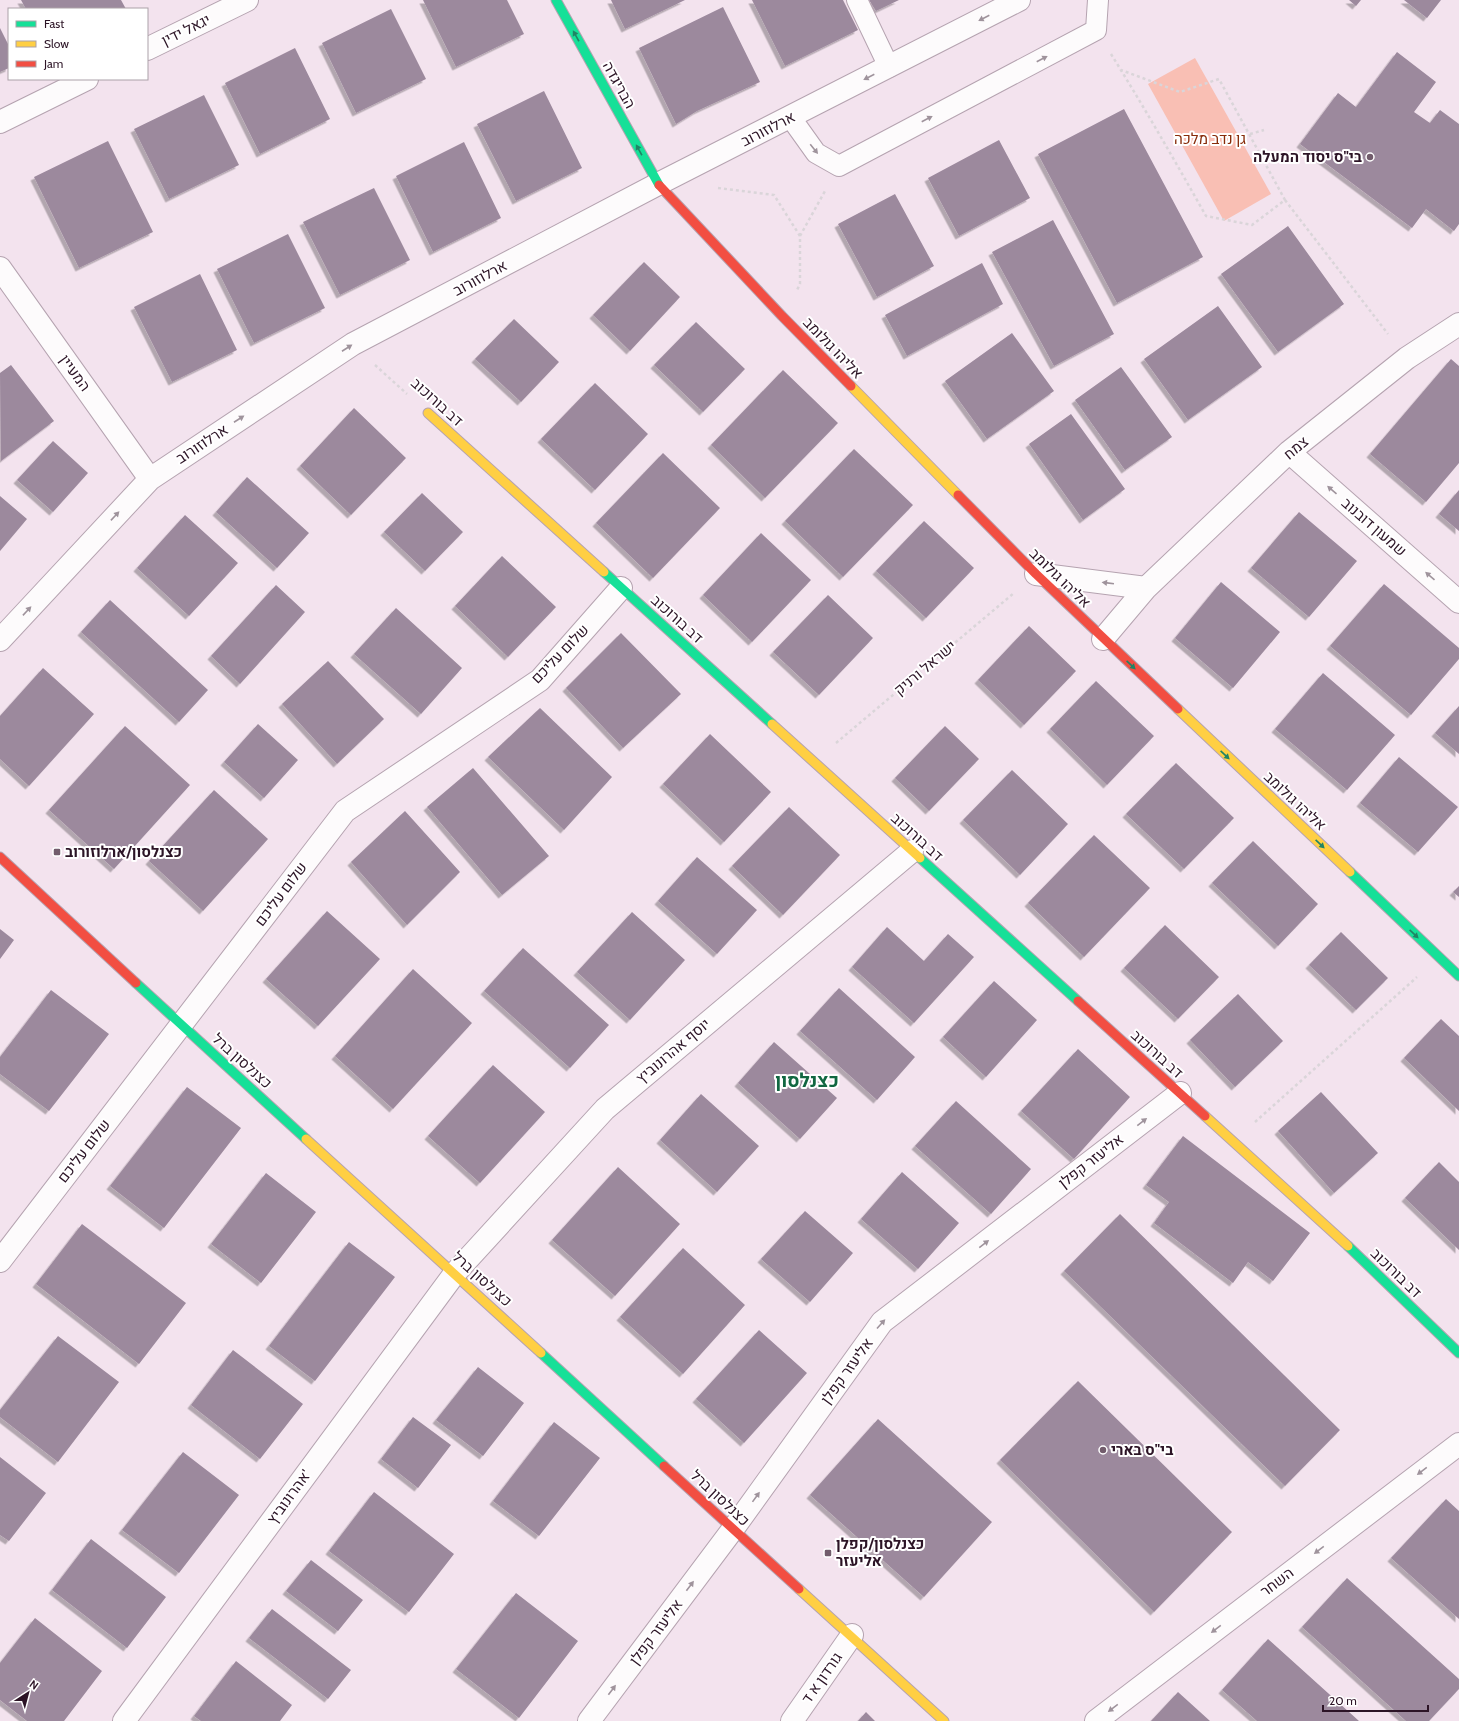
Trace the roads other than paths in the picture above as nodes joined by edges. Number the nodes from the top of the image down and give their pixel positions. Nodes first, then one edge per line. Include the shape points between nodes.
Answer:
1 (247, 0) edge
2 (556, 0) edge
3 (857, 0) edge
4 (1019, 0) edge
5 (1098, 0) edge
6 (148, 49) edge
7 (889, 67) junction
8 (85, 80) edge
9 (791, 118) junction
10 (0, 122) edge
11 (658, 184) junction
12 (0, 268) edge
13 (1459, 324) edge
14 (428, 413) road end
15 (1290, 452) junction
16 (150, 478) junction
17 (1036, 574) junction
18 (621, 588) junction
19 (1146, 588) junction
20 (1459, 602) edge
21 (1103, 639) junction
22 (0, 640) edge
23 (912, 851) junction
24 (0, 857) edge
25 (1459, 976) edge
26 (181, 1025) junction
27 (1180, 1093) junction
28 (0, 1260) edge
29 (455, 1273) junction
30 (1459, 1353) edge
31 (1457, 1448) edge
32 (733, 1529) junction
33 (852, 1635) junction
34 (124, 1721) edge
35 (589, 1721) edge
36 (792, 1721) edge
37 (944, 1721) edge
38 (1096, 1721) edge

1 - 6 street, יגאל ידין
11 -> 2 street, הבריגדה
3 - 7 lane
4 -> 7 street, ארלוזורוב
9 -> 5 lane via 816,153 839,166 1096,30
7 -> 9 street, ארלוזורוב
8 - 10 street
9 - 11 street, ארלוזורוב
16 -> 11 street, ארלוזורוב via 353,344
11 - 17 street, אליהו גולומב via 782,316
12 - 16 street, המעיין
13 - 15 street, צמח via 1407,358
14 - 18 street, דב בורוכוב
15 - 19 street, צמח
20 -> 15 street, שמעון דובנוב
22 -> 16 street, ארלוזורוב
19 -> 17 street
17 - 21 street, אליהו גולומב
18 - 23 street, דב בורוכוב
18 - 26 street, שלום עליכם via 540,680 345,811
19 - 21 street, צמח
21 -> 25 street, אליהו גולומב
23 - 27 street, דב בורוכוב
23 - 29 street, יוסף אהרונוביץ via 605,1109
24 - 26 street, כצנלסון ברל
26 - 28 street, שלום עליכם
26 - 29 street, כצנלסון ברל
27 - 30 street, דב בורוכוב via 1355,1252
32 -> 27 street, אליעזר קפלן via 882,1322
29 - 32 street, כצנלסון ברל
29 - 34 street, אהרונוביץ'
31 -> 38 street, השחר
32 - 33 street, כצנלסון ברל
35 -> 32 street, אליעזר קפלן
33 - 36 street, גורדון א ד
33 - 37 street, כצנלסון ברל

